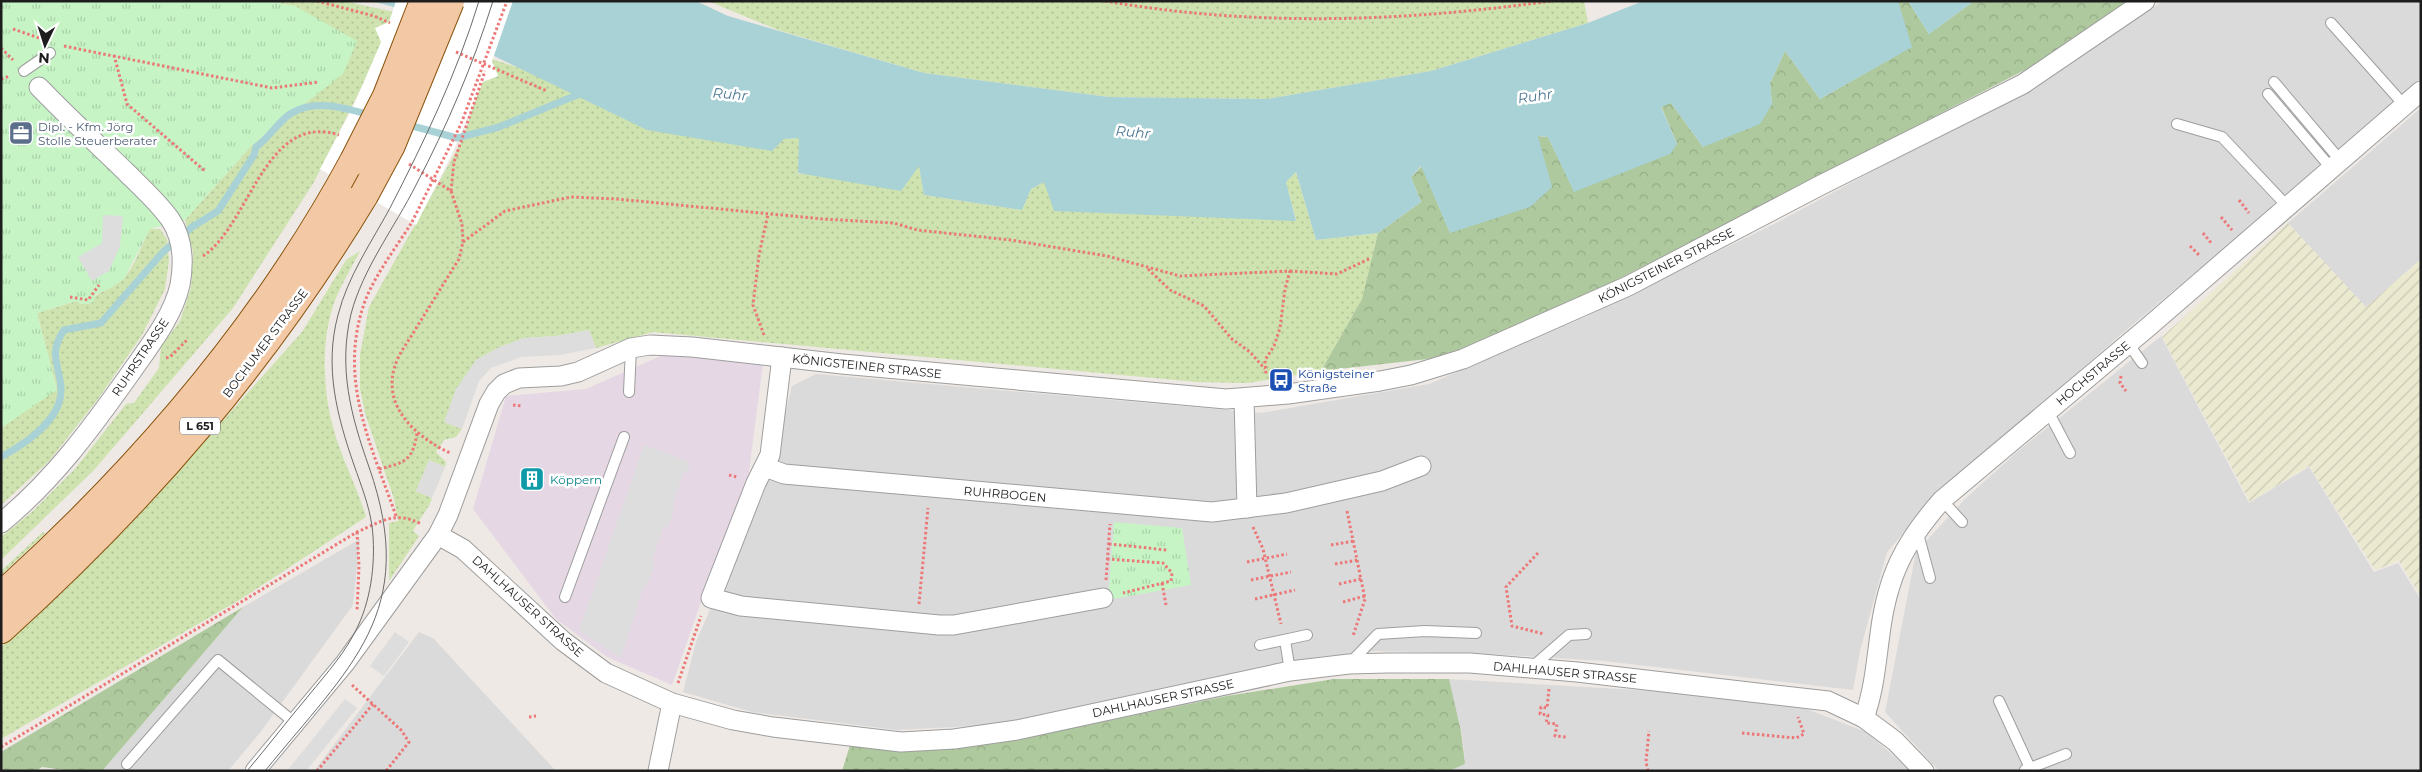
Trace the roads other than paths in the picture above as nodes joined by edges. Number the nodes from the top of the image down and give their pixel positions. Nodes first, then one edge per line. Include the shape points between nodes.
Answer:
1 (424, 1) edge
2 (450, 1) edge
3 (2145, 1) edge
4 (2331, 23) dead end
5 (50, 53) road end
6 (24, 71) dead end
7 (2274, 82) dead end
8 (39, 87) dead end
9 (2421, 91) edge
10 (2268, 94) dead end
11 (2404, 106) junction
12 (2177, 124) dead end
13 (2336, 164) junction
14 (354, 188) junction
15 (2287, 206) junction
16 (2128, 343) junction
17 (631, 348) junction
18 (776, 357) junction
19 (2142, 363) dead end
20 (629, 392) dead end
21 (1244, 399) junction
22 (2048, 411) junction
23 (624, 437) dead end
24 (2070, 453) dead end
25 (1421, 466) dead end
26 (764, 467) junction
27 (1942, 500) junction
28 (1247, 508) junction
29 (1962, 522) dead end
30 (1, 523) edge
31 (1917, 529) junction
32 (432, 531) junction
33 (1930, 578) dead end
34 (1104, 591) road end
35 (1, 596) edge
36 (565, 597) dead end
37 (1, 629) edge
38 (1476, 633) dead end
39 (1586, 634) dead end
40 (1307, 635) dead end
41 (1285, 640) junction
42 (1260, 645) dead end
43 (1349, 664) junction
44 (1530, 668) junction
45 (1290, 671) junction
46 (1999, 701) dead end
47 (672, 703) junction
48 (1864, 718) junction
49 (296, 723) junction
50 (2066, 754) dead end
51 (128, 764) dead end
52 (2027, 770) edge
53 (255, 771) edge
54 (658, 771) edge
55 (1924, 771) edge

1 - 14 main road, BOCHUMER STRASSE / L 651, bridge
2 - 14 main road, BOCHUMER STRASSE / L 651, bridge via 394,137
3 - 21 street, KÖNIGSTEINER STRASSE via 2023,84 1628,286 1463,359 1380,381
4 - 11 lane
5 - 6 lane
7 - 13 lane
8 - 30 street, RUHRSTRASSE via 170,219 180,248 180,286 156,336 62,465
9 - 11 street, HOCHSTRASSE
10 - 13 lane
11 - 13 street, HOCHSTRASSE
12 - 15 lane via 2222,137
13 - 15 street, HOCHSTRASSE
14 - 35 main road, BOCHUMER STRASSE / L 651 via 292,264 221,363 160,436 94,506
14 - 37 main road, BOCHUMER STRASSE / L 651 via 325,260 213,412 118,518
15 - 16 street, HOCHSTRASSE
16 - 19 lane
16 - 22 street, HOCHSTRASSE
17 - 18 street, KÖNIGSTEINER STRASSE via 671,345
17 - 20 lane
17 - 32 street, KÖNIGSTEINER STRASSE via 578,372 519,378 504,384 496,392
18 - 21 street, KÖNIGSTEINER STRASSE
18 - 26 street via 773,437
21 - 28 street
22 - 24 lane
22 - 27 street, HOCHSTRASSE
23 - 36 lane
25 - 28 street, RUHRBOGEN via 1343,491
26 - 28 street, RUHRBOGEN via 794,474 1203,511
26 - 34 street via 711,598 741,606 954,625
27 - 29 lane
27 - 31 street, HOCHSTRASSE
31 - 33 lane
31 - 48 street, HOCHSTRASSE via 1899,562 1884,606 1871,700
32 - 47 street, DAHLHAUSER STRASSE via 463,549 563,641 606,673
32 - 49 street via 359,642
38 - 43 lane via 1378,634
39 - 44 lane via 1569,635
40 - 41 lane
41 - 42 lane
41 - 45 lane
43 - 44 street, DAHLHAUSER STRASSE via 1470,663
43 - 45 street, DAHLHAUSER STRASSE
44 - 48 street, DAHLHAUSER STRASSE via 1819,699
45 - 47 street, DAHLHAUSER STRASSE via 1017,730 902,742 772,727
46 - 52 lane
47 - 54 street
48 - 55 street, DAHLHAUSER STRASSE via 1896,741
49 - 51 lane via 218,660
49 - 53 street
50 - 52 lane

